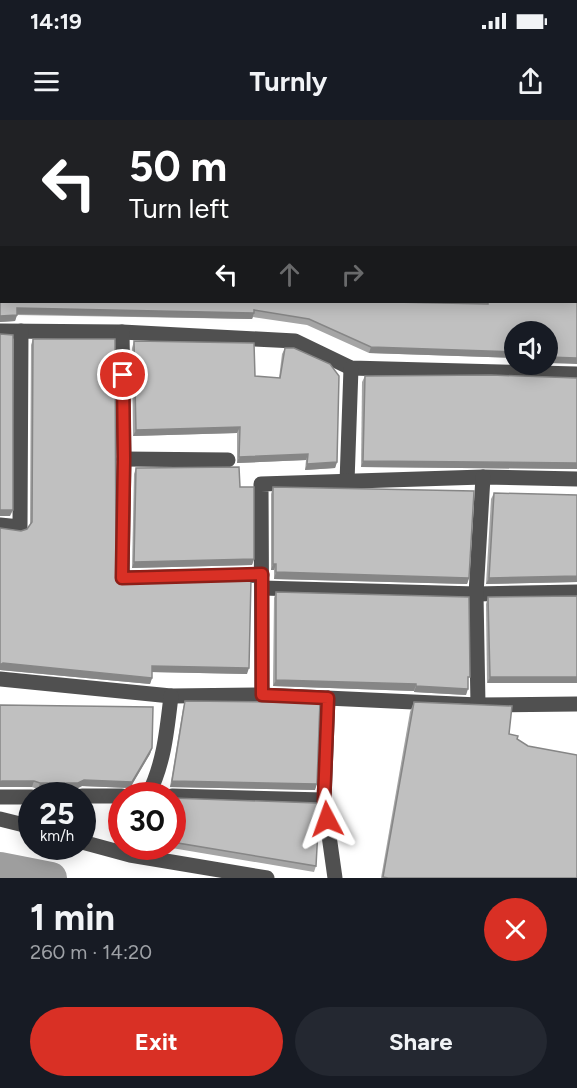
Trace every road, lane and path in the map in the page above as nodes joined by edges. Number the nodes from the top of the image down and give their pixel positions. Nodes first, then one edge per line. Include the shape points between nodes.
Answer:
1 (0, 331) edge
2 (21, 331) junction
3 (122, 332) junction
4 (351, 368) junction
5 (577, 374) edge
6 (124, 459) junction
7 (228, 460) dead end
8 (483, 477) junction
9 (577, 479) edge
10 (347, 482) junction
11 (0, 525) edge
12 (262, 581) junction
13 (577, 592) edge
14 (476, 594) junction
15 (0, 679) edge
16 (262, 695) junction
17 (171, 696) junction
18 (328, 698) junction
19 (577, 704) edge
20 (478, 705) junction
21 (155, 782) edge
22 (18, 796) edge
23 (186, 796) edge
24 (0, 797) edge
25 (324, 800) junction
26 (0, 819) edge
27 (18, 824) edge
28 (176, 860) edge
29 (267, 878) edge
30 (335, 878) edge

1 - 2 street
2 - 3 street
2 - 11 street via 20,526
3 - 4 street via 295,341
3 - 6 street
4 - 5 street
4 - 10 street
6 - 7 street
6 - 12 street via 122,578
8 - 9 street
8 - 10 street
8 - 14 street
10 - 12 street via 261,484
12 - 14 street
12 - 16 street
13 - 14 street
14 - 20 street
15 - 17 street
16 - 17 street
16 - 18 street
17 - 21 street via 166,740
18 - 20 street
18 - 25 street
19 - 20 street
22 - 24 street
23 - 25 street
25 - 30 street
26 - 27 street
28 - 29 street

